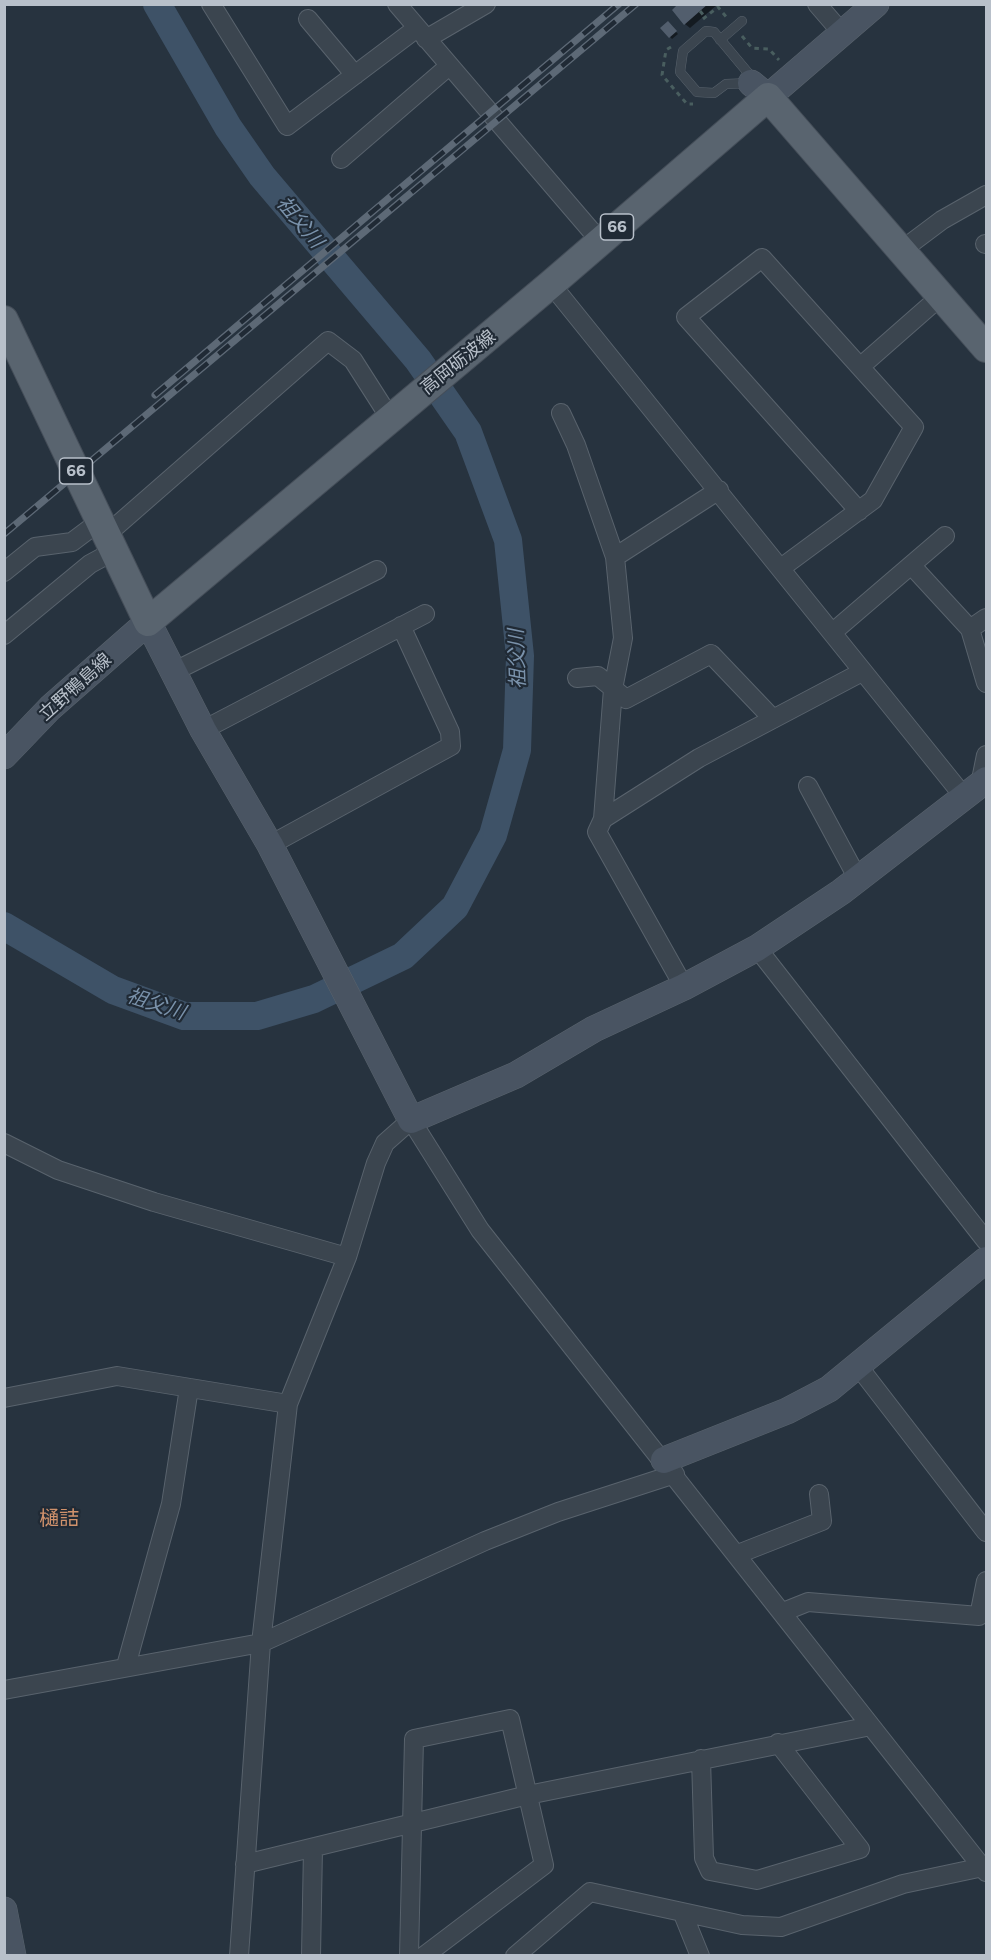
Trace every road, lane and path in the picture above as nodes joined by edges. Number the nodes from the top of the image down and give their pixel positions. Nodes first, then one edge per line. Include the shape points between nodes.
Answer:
1 (211, 4) edge
2 (397, 4) edge
3 (486, 4) edge
4 (817, 4) edge
5 (876, 4) edge
6 (718, 7) dead end
7 (700, 11) dead end
8 (705, 17) dead end
9 (308, 19) dead end
10 (739, 24) junction
11 (422, 33) junction
12 (842, 33) junction
13 (720, 40) junction
14 (780, 62) dead end
15 (449, 66) junction
16 (355, 75) junction
17 (760, 90) junction
18 (341, 159) dead end
19 (987, 195) edge
20 (600, 241) junction
21 (902, 250) junction
22 (551, 284) junction
23 (942, 295) junction
24 (4, 320) edge
25 (987, 348) edge
26 (860, 367) junction
27 (399, 410) junction
28 (561, 413) dead end
29 (719, 490) junction
30 (859, 511) junction
31 (107, 536) junction
32 (945, 536) dead end
33 (615, 557) junction
34 (912, 566) junction
35 (782, 568) junction
36 (377, 570) dead end
37 (4, 572) edge
38 (425, 614) dead end
39 (987, 618) edge
40 (148, 622) junction
41 (401, 626) junction
42 (970, 629) junction
43 (833, 632) junction
44 (4, 635) edge
45 (173, 672) junction
46 (862, 672) junction
47 (577, 678) dead end
48 (987, 683) edge
49 (614, 688) junction
50 (773, 719) junction
51 (203, 730) junction
52 (987, 755) edge
53 (4, 756) edge
54 (808, 786) dead end
55 (977, 787) edge
56 (603, 819) junction
57 (270, 845) junction
58 (858, 879) junction
59 (757, 948) junction
60 (684, 987) junction
61 (411, 1120) junction
62 (4, 1143) edge
63 (987, 1241) edge
64 (347, 1257) junction
65 (987, 1260) edge
66 (865, 1375) dead end
67 (189, 1388) junction
68 (4, 1398) edge
69 (288, 1404) junction
70 (669, 1467) junction
71 (819, 1494) dead end
72 (987, 1532) edge
73 (738, 1554) junction
74 (987, 1581) edge
75 (783, 1612) junction
76 (261, 1643) junction
77 (126, 1666) junction
78 (4, 1690) edge
79 (871, 1726) junction
80 (778, 1743) junction
81 (701, 1759) junction
82 (528, 1796) junction
83 (411, 1824) junction
84 (313, 1848) junction
85 (245, 1864) junction
86 (983, 1864) edge
87 (4, 1910) edge
88 (683, 1914) junction
89 (13, 1956) edge
90 (239, 1956) edge
91 (311, 1956) edge
92 (409, 1956) edge
93 (424, 1956) edge
94 (515, 1956) edge
95 (700, 1956) edge

1 - 16 street via 287,126
2 - 11 street
3 - 11 street
4 - 12 street
5 - 12 street
6 - 10 path
7 - 8 path
9 - 16 street
10 - 13 lane
10 - 14 path via 752,48 770,49
11 - 15 street
11 - 16 street
12 - 17 street
13 - 17 lane
13 - 17 lane via 714,32 706,31 683,51 680,72 696,92 714,93 726,84
15 - 18 street
15 - 20 street
17 - 20 main road, 高岡砺波線 / 66
17 - 21 main road
19 - 21 street via 942,220
20 - 22 main road, 高岡砺波線 / 66
21 - 23 main road
22 - 27 main road, 高岡砺波線 / 66
22 - 29 street
23 - 25 main road
23 - 26 street
24 - 31 main road, 66
26 - 30 street via 914,427 873,500
26 - 30 street via 762,258 686,317
27 - 31 street via 353,360 328,341
27 - 40 main road, 高岡砺波線 / 66
28 - 33 street
29 - 33 street
29 - 35 street
30 - 35 street
31 - 37 street via 35,547
31 - 40 main road, 66
31 - 44 street via 90,564
32 - 34 street
33 - 49 street via 623,638
34 - 42 street
34 - 43 street
35 - 43 street
36 - 45 street
38 - 41 street
39 - 42 street
40 - 45 street
40 - 53 street, 立野鴨島線 via 50,708
41 - 51 street
41 - 57 street via 450,732 451,746
42 - 48 street
43 - 46 street
45 - 51 street
46 - 50 street
46 - 55 street
47 - 49 street via 598,676
49 - 50 street via 626,699 711,654
49 - 56 street
50 - 56 street via 699,758
51 - 57 street
52 - 55 street
54 - 58 street
55 - 58 street
56 - 60 street via 597,832
57 - 61 street
58 - 59 street
59 - 60 street
59 - 63 street
60 - 61 street via 594,1029 516,1075
61 - 64 street via 385,1143
61 - 70 street via 480,1230
62 - 64 street via 79,1178
64 - 69 street
65 - 70 street via 829,1389
66 - 72 street
67 - 68 street via 117,1376
67 - 69 street
67 - 77 street via 171,1504
69 - 76 street
70 - 73 street
70 - 76 street via 485,1541
71 - 73 street via 822,1521
73 - 75 street
74 - 75 street via 979,1616 808,1602
75 - 79 street
76 - 77 street
76 - 85 street
77 - 78 street
79 - 80 street
79 - 86 street
80 - 81 street
80 - 81 street via 860,1849 757,1880 711,1870 704,1858
81 - 82 street
82 - 83 street
82 - 83 street via 510,1719 414,1739
82 - 93 street via 544,1866
83 - 84 street
83 - 92 street
84 - 85 street
84 - 91 street
85 - 90 street
86 - 88 street via 903,1884 781,1927 742,1925
87 - 89 street
88 - 94 street via 590,1892
88 - 95 street

